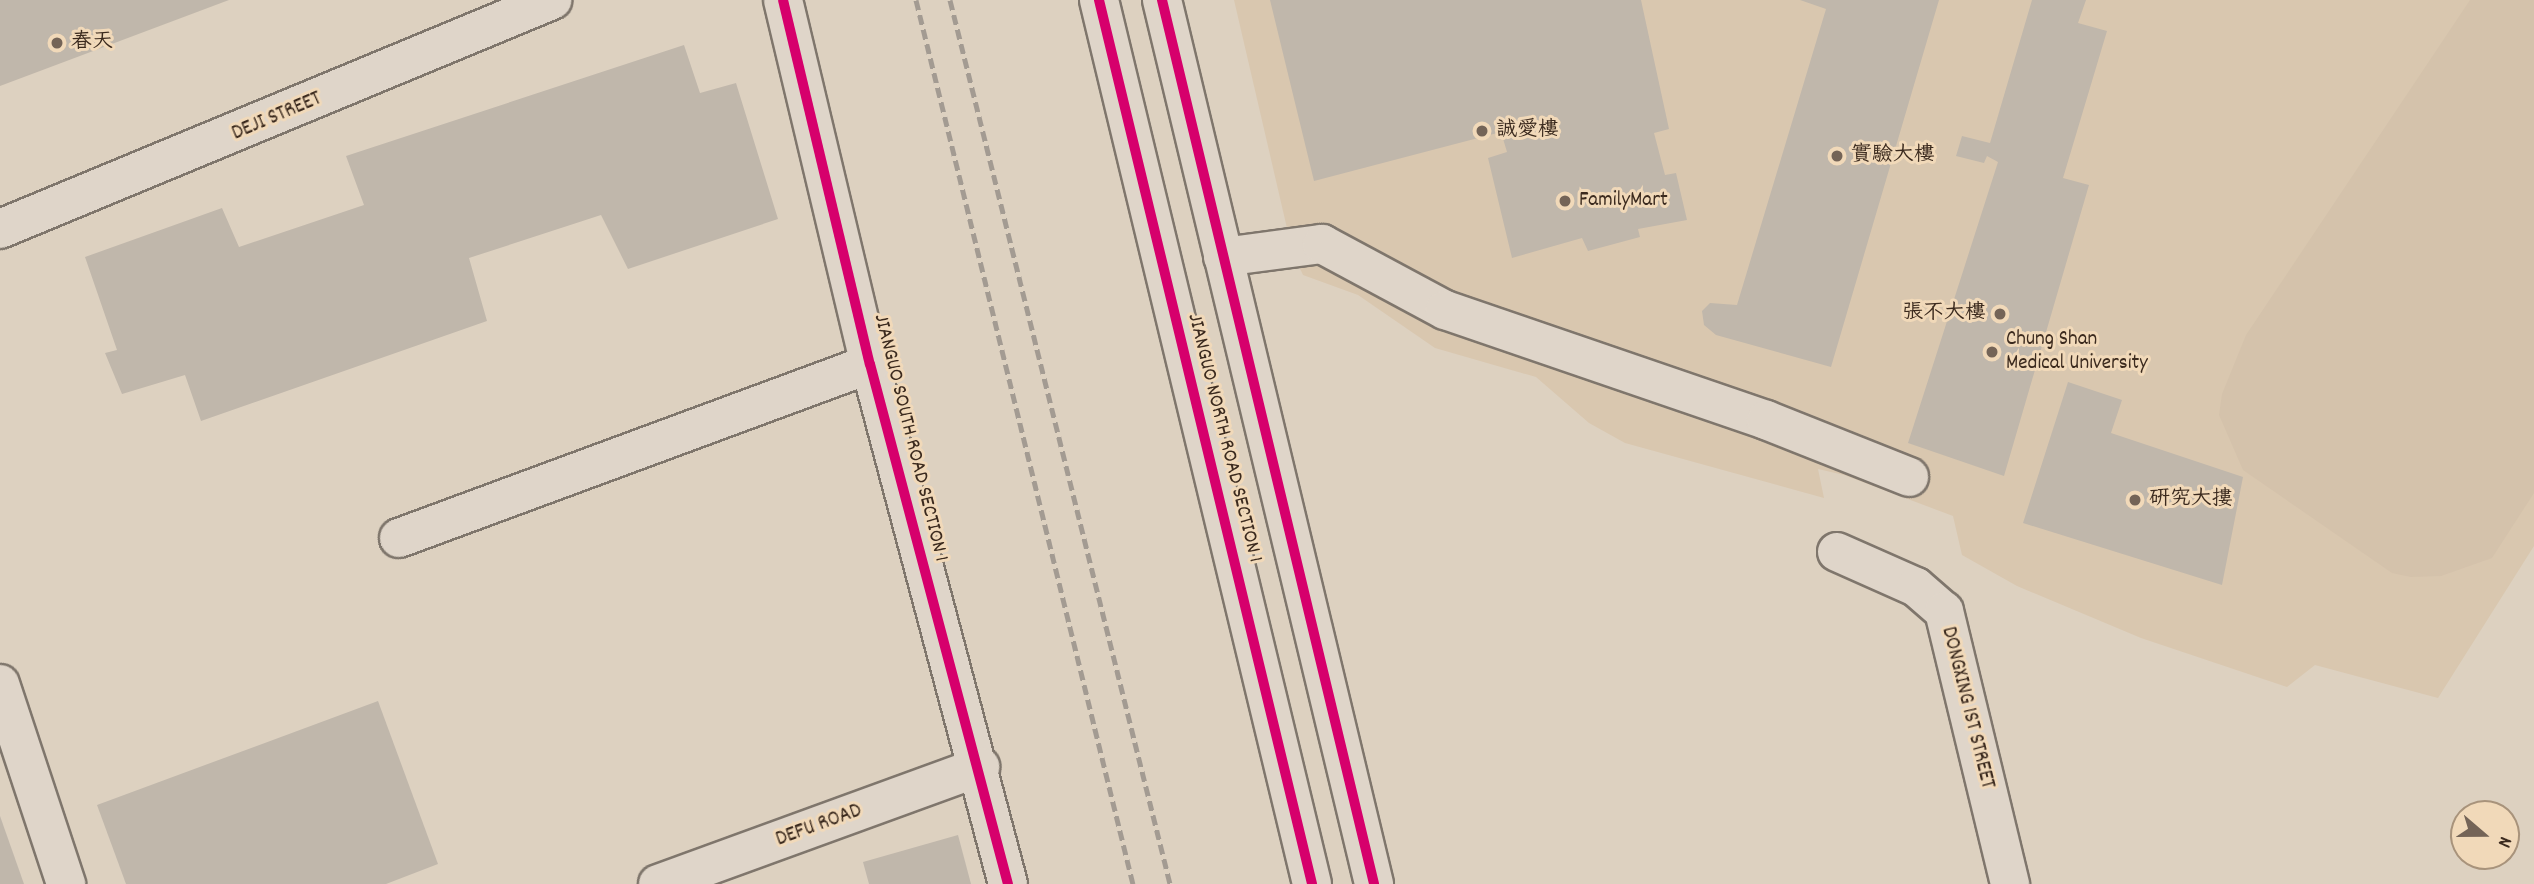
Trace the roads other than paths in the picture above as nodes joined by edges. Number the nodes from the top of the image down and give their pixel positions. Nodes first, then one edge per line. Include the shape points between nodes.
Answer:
1 (552, 0) edge
2 (783, 0) edge
3 (1099, 0) edge
4 (1162, 0) edge
5 (0, 229) edge
6 (1223, 257) junction
7 (870, 364) junction
8 (1909, 477) dead end
9 (399, 538) dead end
10 (1837, 552) dead end
11 (0, 684) edge
12 (979, 767) junction
13 (66, 884) edge
14 (658, 884) edge
15 (1008, 884) edge
16 (1312, 884) edge
17 (1374, 884) edge
18 (2010, 884) edge

1 - 5 street, DEJI STREET
2 - 7 street, JIANGUO SOUTH ROAD SECTION 1
3 - 16 street, JIANGUO NORTH ROAD SECTION 1
4 - 6 street, JIANGUO NORTH ROAD SECTION 1
6 - 8 street via 1322,244 1445,310 1766,421
6 - 17 street, JIANGUO NORTH ROAD SECTION 1
7 - 9 street
7 - 12 street, JIANGUO SOUTH ROAD SECTION 1
10 - 18 street, DONGXING 1ST STREET via 1916,587 1944,611
11 - 13 street
12 - 14 street, DEFU ROAD
12 - 15 street, JIANGUO SOUTH ROAD SECTION 1

